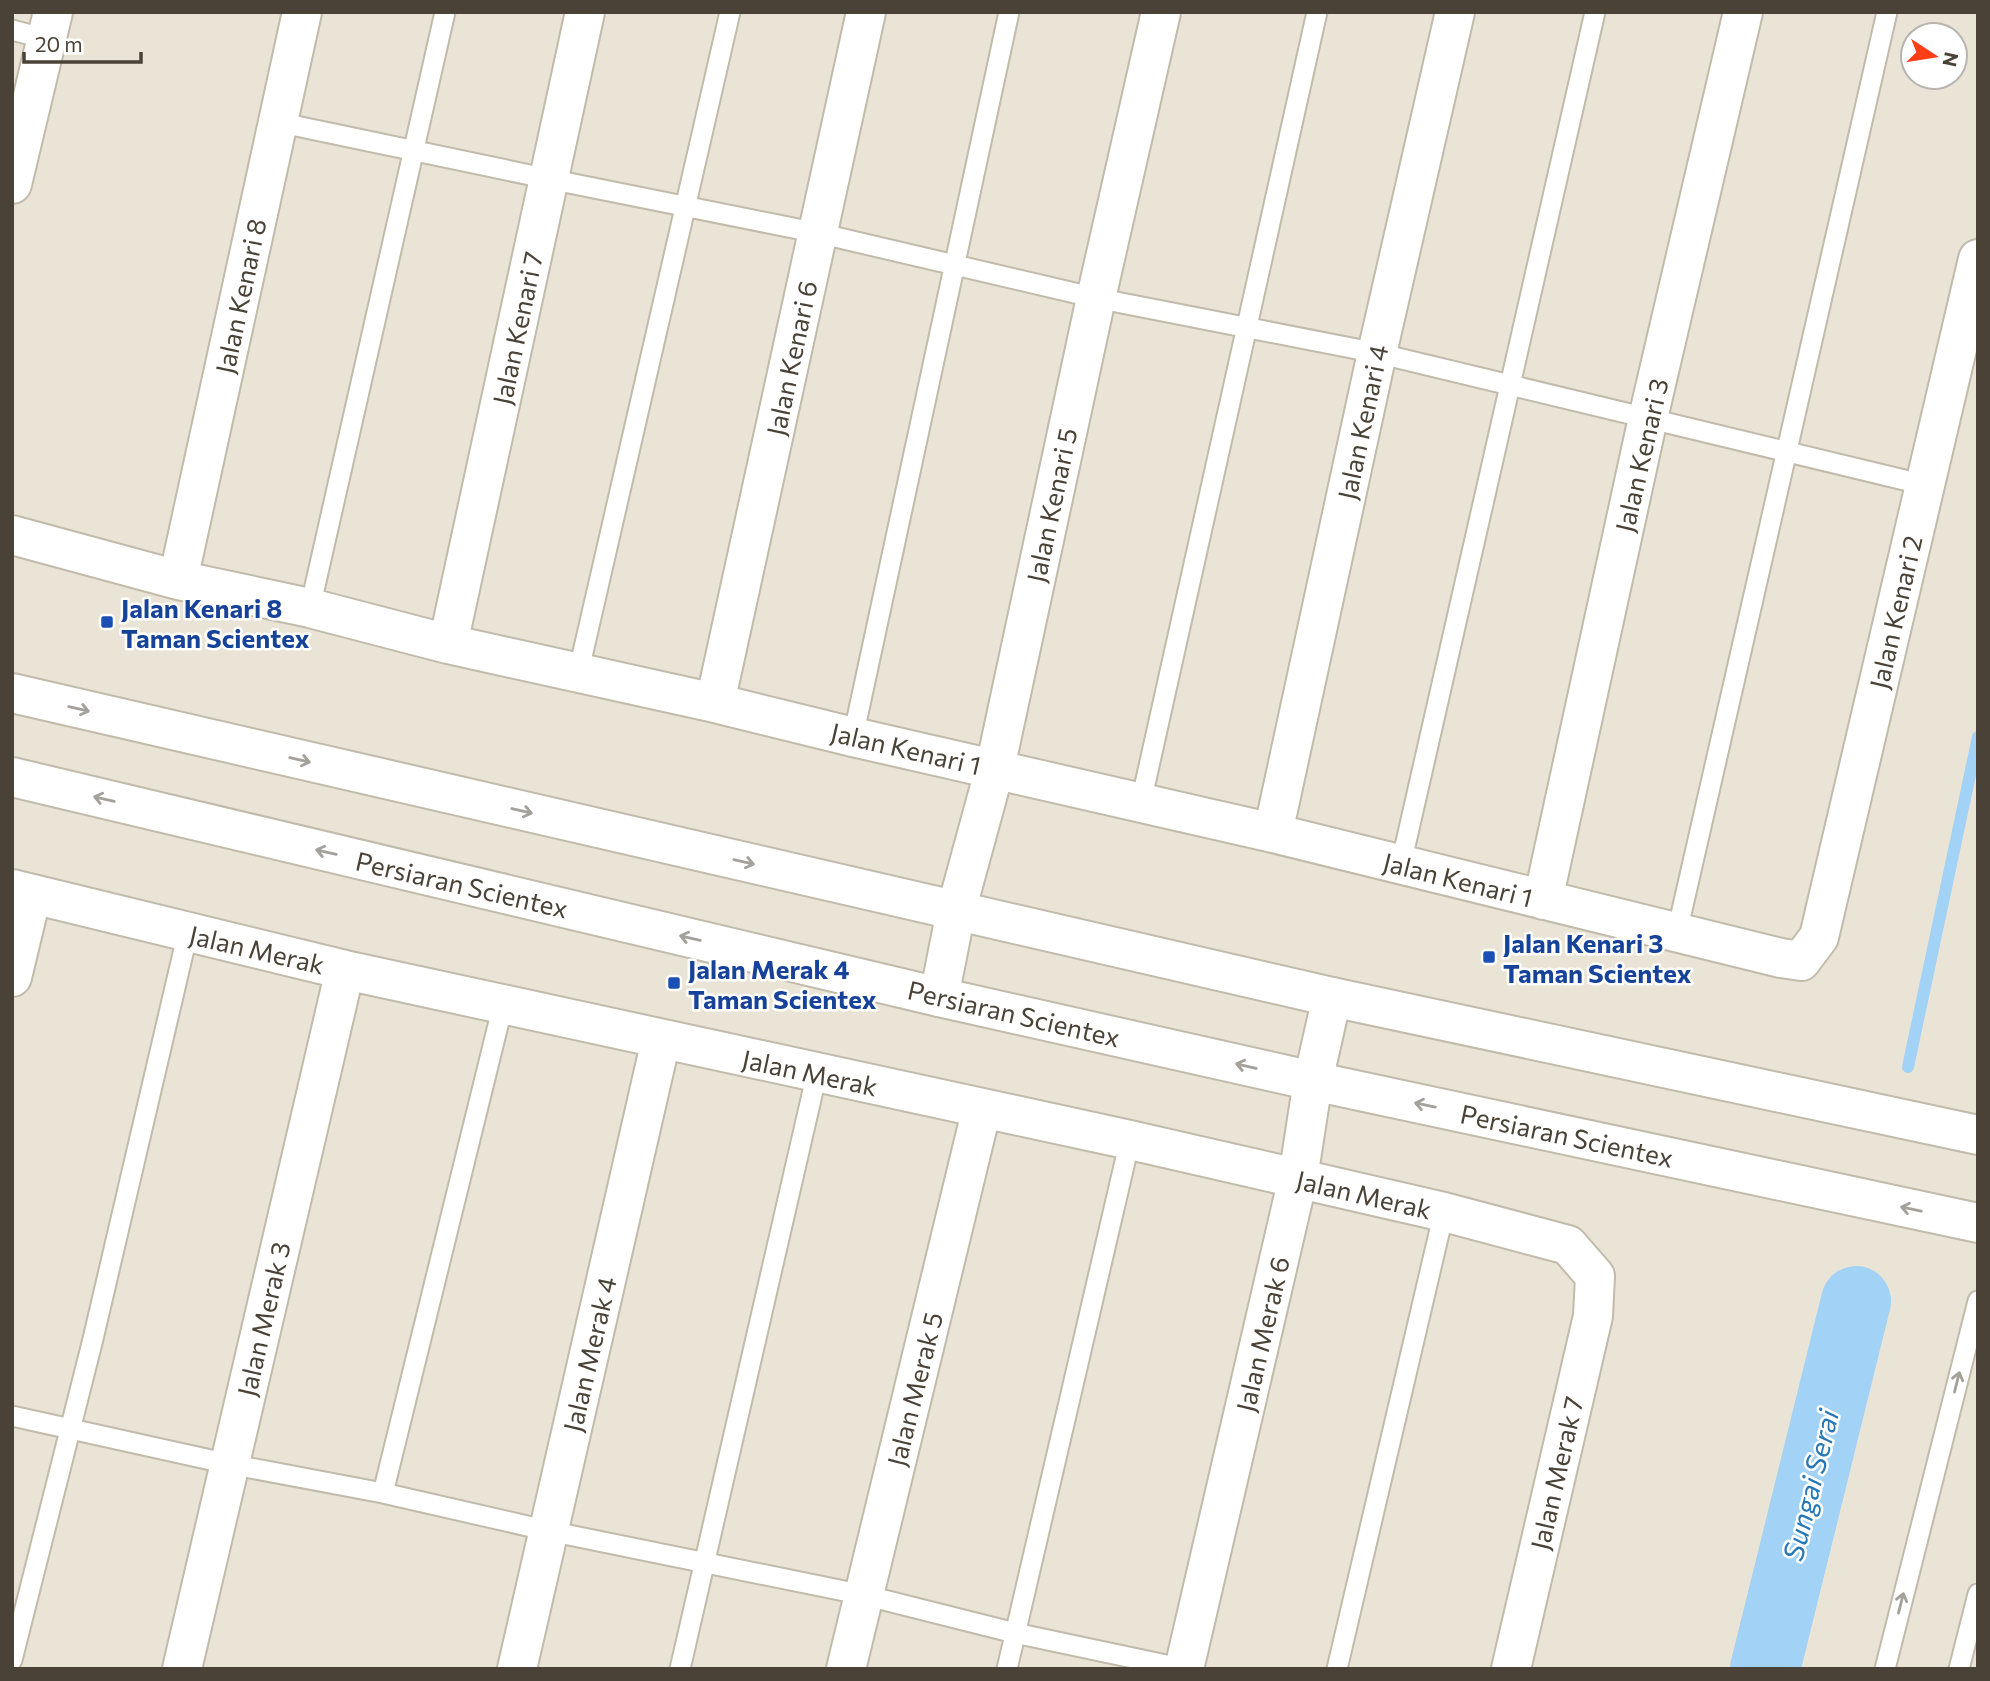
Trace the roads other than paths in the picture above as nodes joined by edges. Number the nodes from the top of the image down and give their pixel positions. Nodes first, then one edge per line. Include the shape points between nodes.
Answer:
1 (302, 12) edge
2 (445, 12) edge
3 (585, 12) edge
4 (730, 12) edge
5 (866, 12) edge
6 (1009, 12) edge
7 (1161, 12) edge
8 (1317, 12) edge
9 (1455, 12) edge
10 (1595, 12) edge
11 (1743, 12) edge
12 (1887, 12) edge
13 (37, 27) edge
14 (277, 122) junction
15 (414, 151) junction
16 (549, 179) junction
17 (12, 184) edge
18 (684, 206) junction
19 (818, 233) junction
20 (1978, 259) edge
21 (955, 265) junction
22 (1096, 298) junction
23 (1247, 328) junction
24 (1377, 353) junction
25 (1510, 385) junction
26 (1648, 418) junction
27 (1787, 451) junction
28 (1925, 485) junction
29 (12, 535) edge
30 (178, 580) junction
31 (310, 608) junction
32 (448, 644) junction
33 (578, 674) junction
34 (12, 693) edge
35 (715, 703) junction
36 (852, 737) junction
37 (995, 768) junction
38 (12, 777) edge
39 (1141, 802) junction
40 (1273, 833) junction
41 (1401, 864) junction
42 (22, 892) edge
43 (1543, 900) junction
44 (956, 911) junction
45 (188, 932) junction
46 (1677, 932) junction
47 (1801, 961) joint
48 (345, 970) junction
49 (12, 977) edge
50 (939, 997) junction
51 (1332, 997) junction
52 (503, 1005) junction
53 (661, 1040) junction
54 (817, 1073) junction
55 (1313, 1081) junction
56 (982, 1108) junction
57 (1978, 1135) edge
58 (1130, 1140) junction
59 (1298, 1178) junction
60 (1444, 1212) junction
61 (1978, 1223) edge
62 (1595, 1276) joint
63 (1978, 1301) edge
64 (12, 1416) edge
65 (70, 1428) junction
66 (229, 1464) junction
67 (383, 1493) junction
68 (549, 1531) junction
69 (705, 1562) junction
70 (1978, 1594) edge
71 (864, 1595) junction
72 (1015, 1633) junction
73 (12, 1660) edge
74 (182, 1669) edge
75 (517, 1669) edge
76 (680, 1669) edge
77 (846, 1669) edge
78 (1007, 1669) edge
79 (1185, 1669) edge
80 (1337, 1669) edge
81 (1511, 1669) edge
82 (1885, 1669) edge
83 (1959, 1669) edge

1 - 14 street, Jalan Kenari 8
2 - 15 lane
3 - 16 street, Jalan Kenari 7
4 - 18 lane
5 - 19 street, Jalan Kenari 6
6 - 21 lane
7 - 22 street, Jalan Kenari 5
8 - 23 lane
9 - 24 street, Jalan Kenari 4
10 - 25 lane
11 - 26 street, Jalan Kenari 3
12 - 27 lane
13 - 17 street
14 - 15 lane
14 - 30 street, Jalan Kenari 8
15 - 16 lane
15 - 31 lane
16 - 18 lane
16 - 32 street, Jalan Kenari 7
18 - 19 lane
18 - 33 lane
19 - 21 lane
19 - 35 street, Jalan Kenari 6
20 - 28 street, Jalan Kenari 2
21 - 22 lane
21 - 36 lane
22 - 23 lane
22 - 37 street, Jalan Kenari 5
23 - 24 lane
23 - 39 lane
24 - 25 lane
24 - 40 street, Jalan Kenari 4
25 - 26 lane
25 - 41 lane
26 - 27 lane
26 - 43 street, Jalan Kenari 3
27 - 28 lane
27 - 46 lane
28 - 47 street, Jalan Kenari 2 via 1818,937
29 - 30 street, Jalan Kenari 1
30 - 31 street, Jalan Kenari 1
31 - 32 street, Jalan Kenari 1
32 - 33 street, Jalan Kenari 1
33 - 35 street, Jalan Kenari 1
34 -> 44 street
35 - 36 street, Jalan Kenari 1
36 - 37 street, Jalan Kenari 1
37 - 39 street, Jalan Kenari 1
37 - 44 street, Jalan Kenari 5
50 -> 38 street, Persiaran Scientex
39 - 40 street, Jalan Kenari 1
40 - 41 street, Jalan Kenari 1
41 - 43 street, Jalan Kenari 1
42 - 45 street, Jalan Merak
42 - 49 street
43 - 46 street, Jalan Kenari 1
44 - 50 street, Jalan Kenari 5
44 - 51 street
45 - 48 street, Jalan Merak
45 - 65 lane
46 - 47 street, Jalan Kenari 1
48 - 52 street, Jalan Merak
48 - 66 street, Jalan Merak 3
55 -> 50 street, Persiaran Scientex
51 - 55 street, Jalan Merak 6
51 - 57 street
52 - 53 street, Jalan Merak
52 - 67 lane
53 - 54 street, Jalan Merak
53 - 68 street, Jalan Merak 4
54 - 56 street, Jalan Merak
54 - 69 lane
55 - 59 street, Jalan Merak 6
61 -> 55 street, Persiaran Scientex
56 - 58 street, Jalan Merak
56 - 71 street, Jalan Merak 5
58 - 59 street, Jalan Merak
58 - 72 lane
59 - 60 street, Jalan Merak
59 - 79 street, Jalan Merak 6
60 - 62 street, Jalan Merak via 1568,1245
60 - 80 lane
62 - 81 street, Jalan Merak 7 via 1593,1315
82 -> 63 lane
64 - 65 lane
65 - 66 lane
65 - 73 lane
66 - 67 lane
66 - 74 street, Jalan Merak 3
67 - 68 lane
68 - 69 lane
68 - 75 street, Jalan Merak 4
69 - 71 lane
69 - 76 lane
70 - 83 lane
71 - 72 lane
71 - 77 street, Jalan Merak 5
72 - 78 lane
72 - 79 lane

